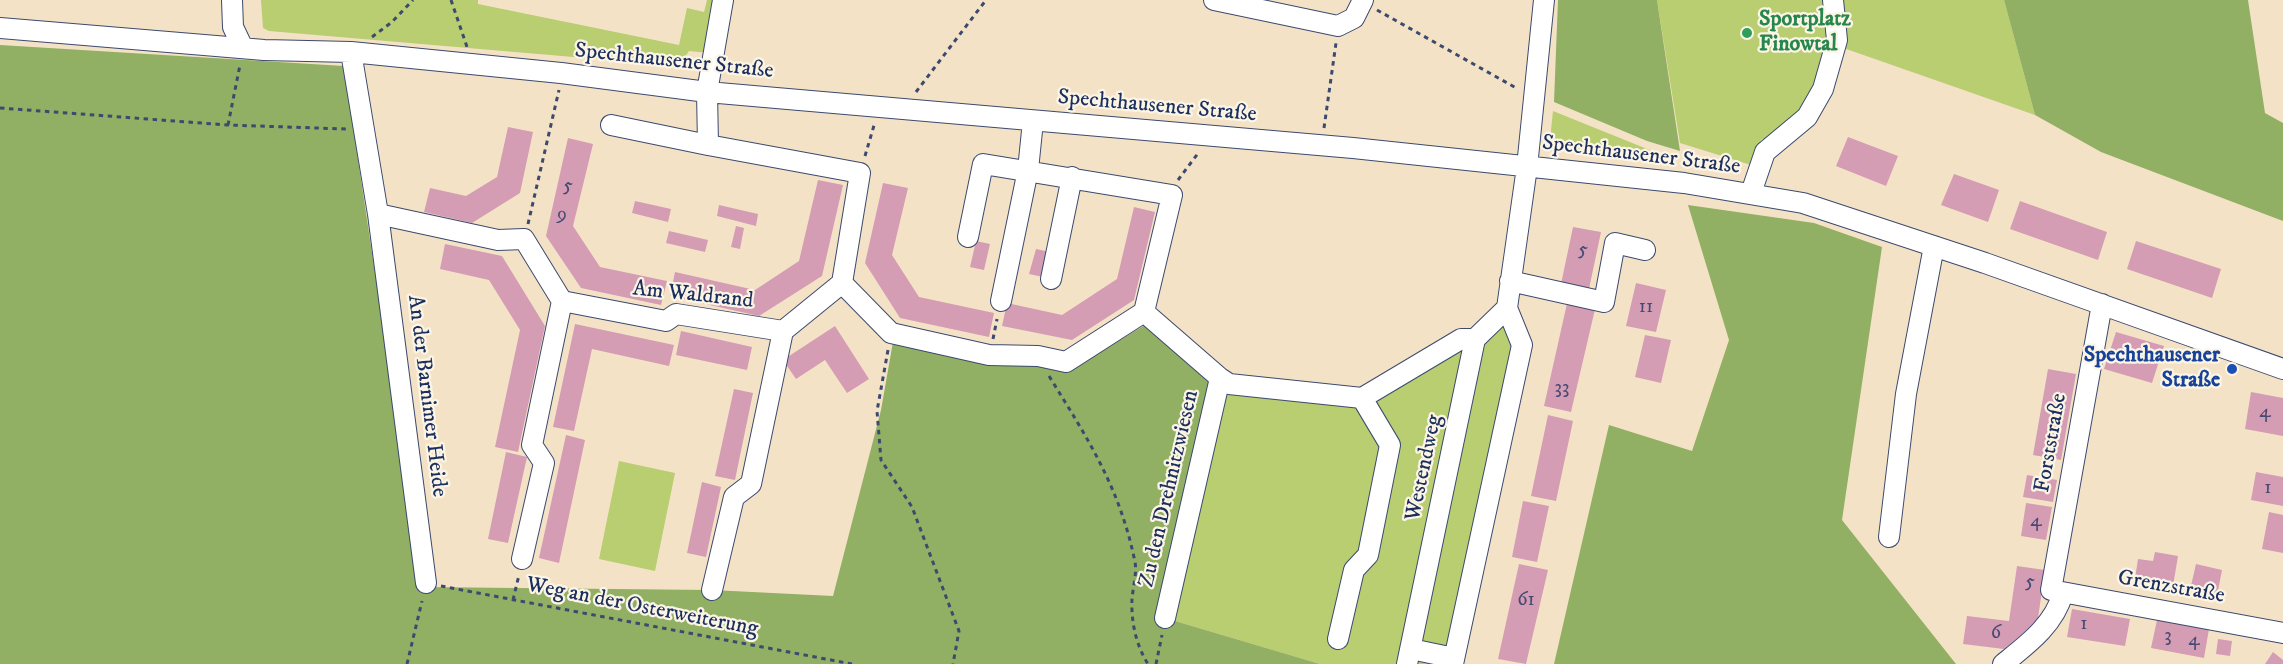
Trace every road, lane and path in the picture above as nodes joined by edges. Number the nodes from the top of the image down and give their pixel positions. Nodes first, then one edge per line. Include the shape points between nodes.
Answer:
1 (232, 0) edge
2 (413, 0) edge
3 (451, 0) edge
4 (723, 0) edge
5 (986, 0) edge
6 (1214, 0) edge
7 (1544, 0) edge
8 (1833, 0) edge
9 (1368, 4) edge
10 (1338, 26) junction
11 (0, 28) edge
12 (243, 48) junction
13 (351, 52) junction
14 (483, 65) junction
15 (561, 73) junction
16 (707, 92) junction
17 (1534, 98) junction
18 (880, 106) junction
19 (0, 108) edge
20 (904, 108) junction
21 (1033, 121) junction
22 (228, 125) junction
23 (610, 125) dead end
24 (364, 129) junction
25 (1210, 136) junction
26 (708, 144) junction
27 (1322, 145) junction
28 (1527, 167) junction
29 (1028, 170) junction
30 (860, 173) junction
31 (1072, 177) junction
32 (1751, 193) junction
33 (1172, 195) junction
34 (378, 214) junction
35 (968, 237) dead end
36 (524, 239) junction
37 (1934, 246) junction
38 (1645, 250) dead end
39 (1051, 279) dead end
40 (1510, 281) junction
41 (842, 283) junction
42 (562, 301) junction
43 (1001, 301) joint
44 (2102, 304) junction
45 (1507, 308) junction
46 (1144, 312) junction
47 (783, 331) junction
48 (891, 333) junction
49 (1475, 339) junction
50 (989, 355) junction
51 (1038, 356) junction
52 (2283, 369) edge
53 (1220, 378) junction
54 (1362, 398) junction
55 (1889, 537) dead end
56 (522, 559) joint
57 (426, 583) junction
58 (712, 590) dead end
59 (2057, 592) junction
60 (513, 600) junction
61 (1165, 618) joint
62 (2283, 633) edge
63 (1338, 639) dead end
64 (1409, 657) edge
65 (1454, 661) edge
66 (407, 664) edge
67 (852, 664) edge
68 (953, 664) edge
69 (1148, 664) edge
70 (1156, 664) edge
71 (2003, 664) edge

1 - 12 street via 233,27
2 - 13 path via 392,22
3 - 14 path via 467,47
4 - 16 street
5 - 20 path
6 - 10 street
7 - 17 street, Westendweg
8 - 32 street via 1837,40 1823,89 1807,117 1765,152
9 - 10 street via 1354,18
9 - 17 path
10 - 27 path
11 - 12 street, Spechthausener Straße
12 - 13 street, Spechthausener Straße
12 - 22 path
13 - 14 street, Spechthausener Straße
13 - 24 street, An der Barnimer Heide
14 - 15 street, Spechthausener Straße
15 - 16 street, Spechthausener Straße
15 - 36 path
16 - 18 street, Spechthausener Straße
16 - 26 street
17 - 28 street, Westendweg
18 - 20 street, Spechthausener Straße
18 - 30 path
19 - 22 path
20 - 21 street, Spechthausener Straße
21 - 25 street, Spechthausener Straße
21 - 29 street
22 - 24 path
23 - 26 street
24 - 34 street, An der Barnimer Heide
25 - 27 street, Spechthausener Straße
25 - 33 path via 1179,178
26 - 30 street
27 - 28 street, Spechthausener Straße
28 - 32 street, Spechthausener Straße
28 - 40 street, Westendweg
29 - 31 street
29 - 35 street via 983,164
29 - 43 street
30 - 41 street
31 - 33 street
31 - 39 street
32 - 37 street, Spechthausener Straße via 1803,203
33 - 46 street
34 - 36 street via 498,240
34 - 57 street, An der Barnimer Heide
36 - 42 street
37 - 44 street, Spechthausener Straße
37 - 55 street via 1906,394
38 - 40 street via 1615,243 1604,302
40 - 45 street, Westendweg
41 - 47 street
41 - 48 street
42 - 47 street, Am Waldrand via 666,321 676,314
42 - 56 street via 532,445 544,464
43 - 50 path
44 - 52 street, Spechthausener Straße
44 - 59 street, Forststraße
45 - 49 street
45 - 65 street, Westendweg via 1522,345
46 - 51 street via 1066,362
46 - 53 street, Zu den Drehnitzwiesen
47 - 58 street via 751,484 734,497
48 - 50 street
48 - 68 path via 877,411 881,460 912,507 959,631
49 - 54 street via 1461,339
49 - 64 street, Westendweg
50 - 51 street
51 - 69 path via 1107,473 1123,516 1136,565 1132,601 1137,646
53 - 54 street via 1229,384
53 - 61 street, Zu den Drehnitzwiesen
54 - 63 street via 1390,446 1368,555 1354,570
56 - 60 path
57 - 60 path, Weg an der Osterweiterung
57 - 66 path
59 - 62 street, Grenzstraße
59 - 71 street, Forststraße via 2059,604 2039,635
60 - 67 path, Weg an der Osterweiterung
61 - 70 path
64 - 65 street, Westendweg

